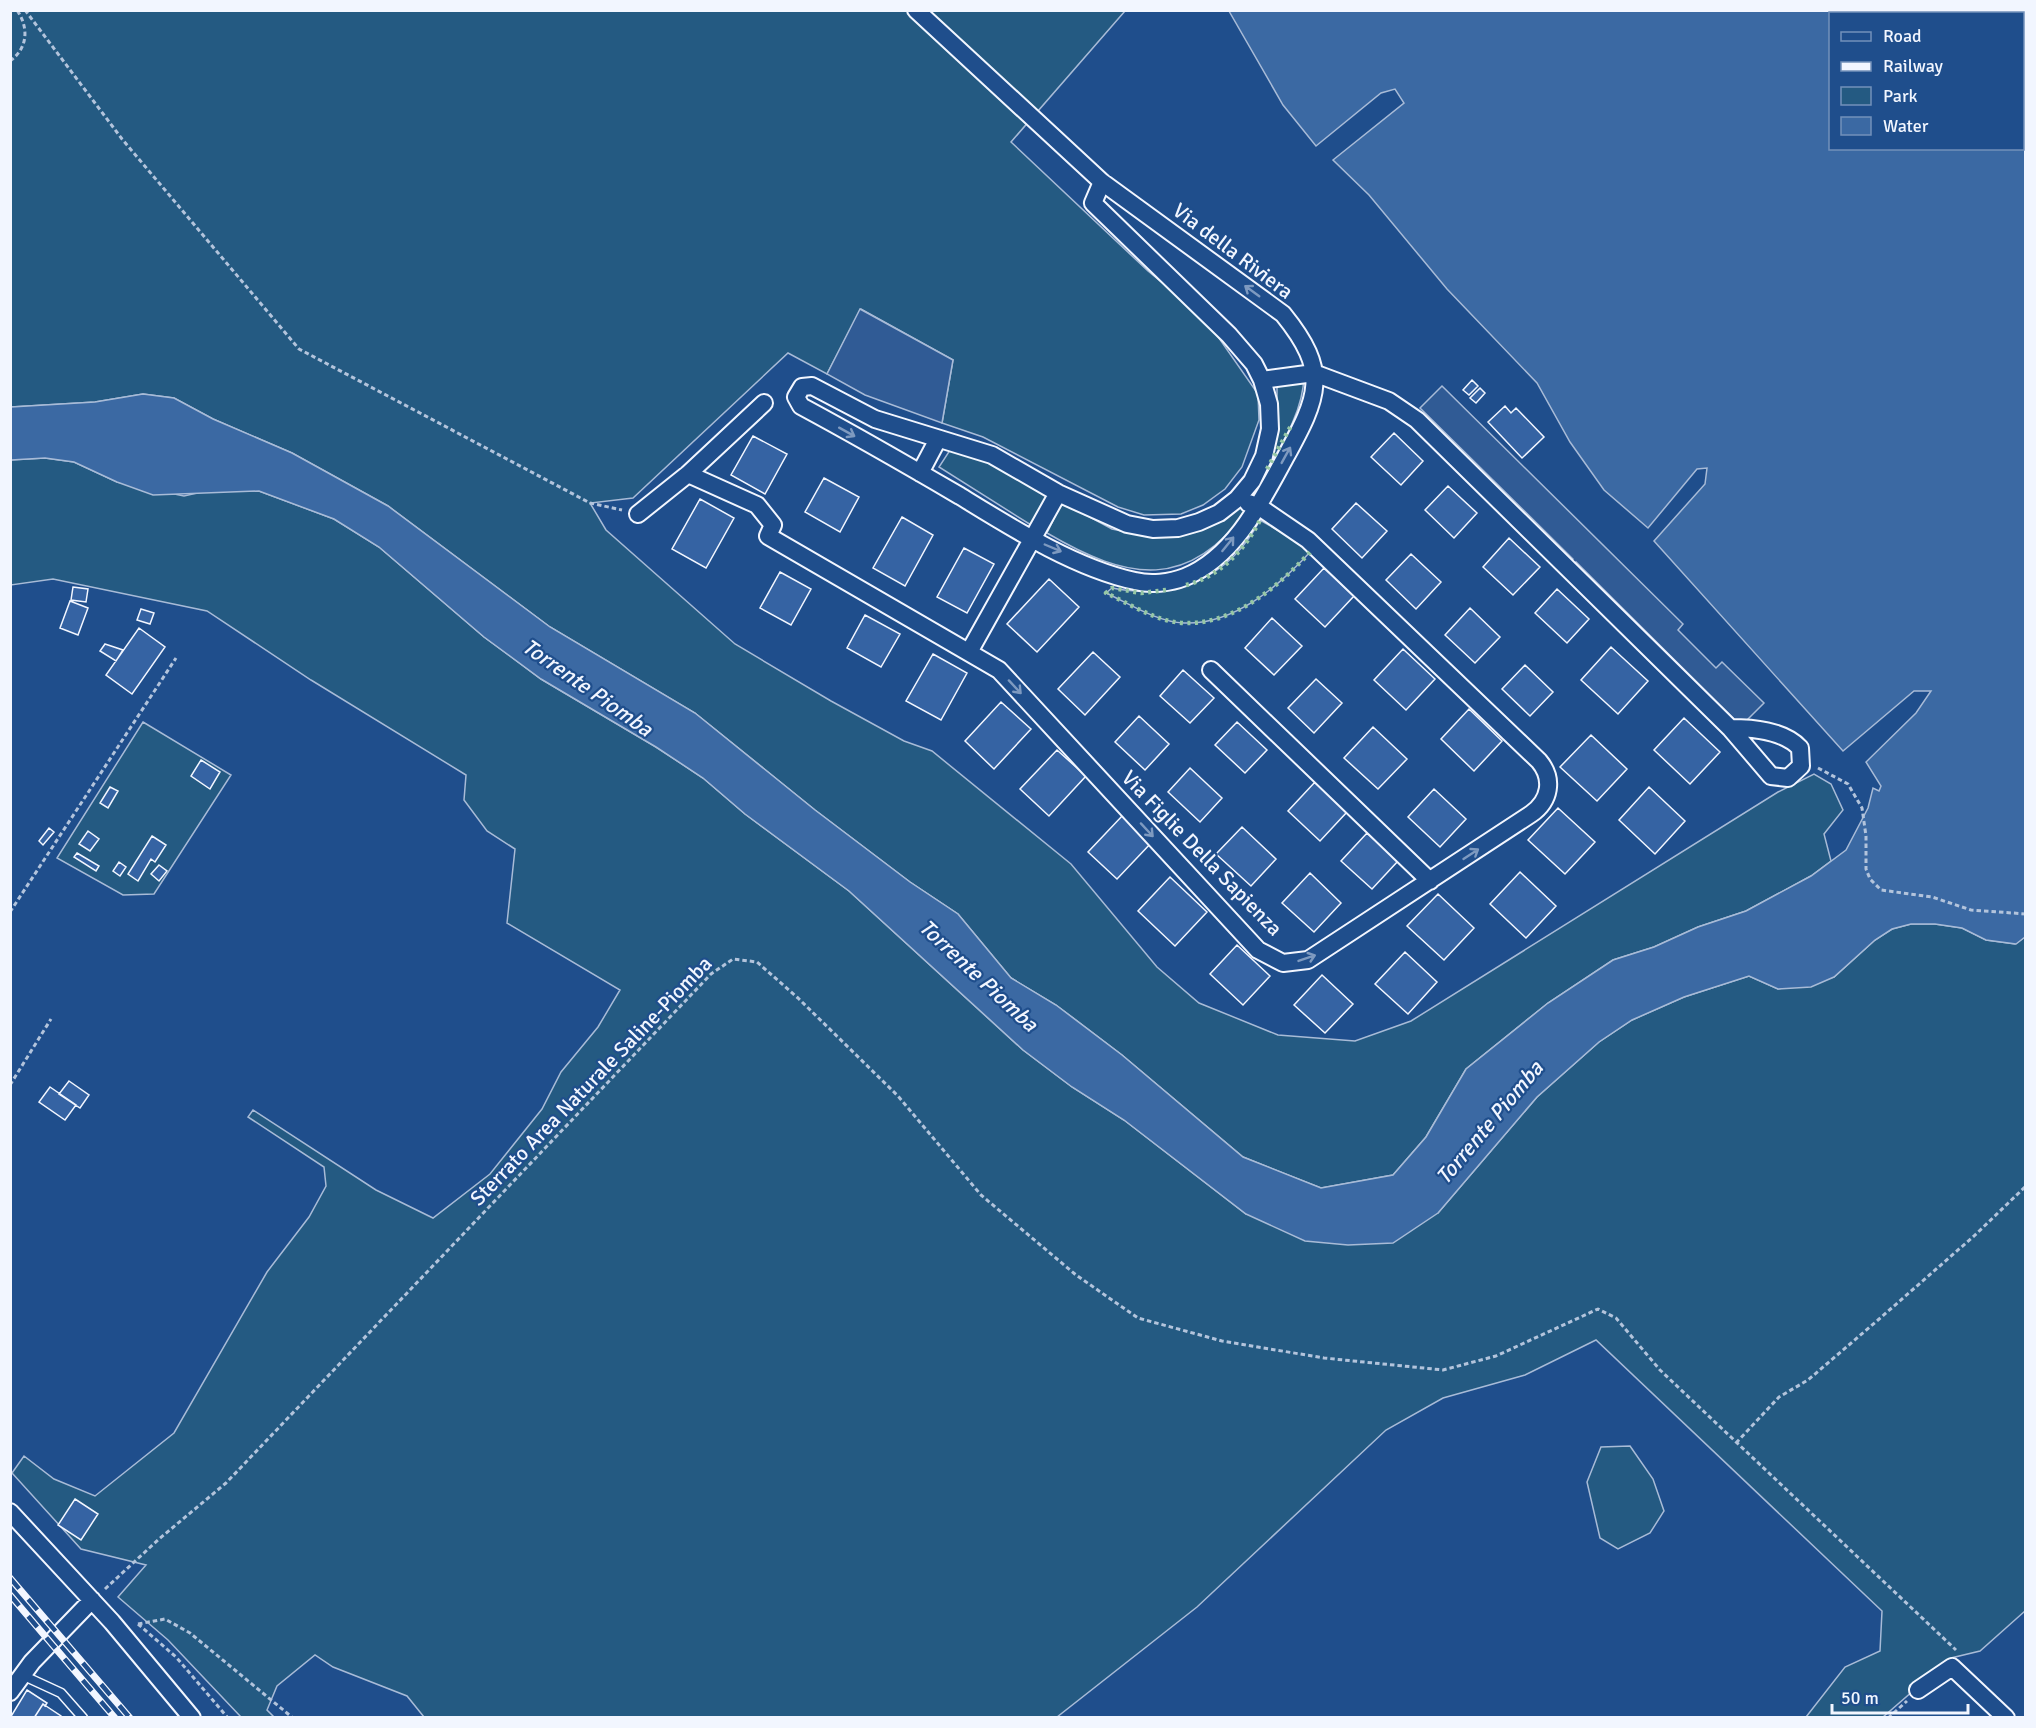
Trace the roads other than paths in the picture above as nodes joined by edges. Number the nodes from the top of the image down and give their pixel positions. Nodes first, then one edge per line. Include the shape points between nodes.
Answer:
1 (916, 10) edge
2 (1102, 182) junction
3 (1314, 373) junction
4 (1262, 380) junction
5 (764, 403) dead end
6 (938, 439) junction
7 (920, 473) junction
8 (688, 474) junction
9 (1058, 493) junction
10 (1237, 498) junction
11 (1258, 506) junction
12 (638, 514) road end
13 (1031, 539) junction
14 (969, 652) junction
15 (1210, 670) dead end
16 (1730, 728) junction
17 (1430, 880) junction
18 (10, 1512) edge
19 (92, 1600) junction
20 (22, 1675) junction
21 (1918, 1690) road end
22 (10, 1692) edge
23 (83, 1718) edge
24 (192, 1718) edge
25 (2006, 1718) edge

1 - 2 street, Via della Riviera
3 -> 2 street, Via della Riviera via 1303,340 1283,314
2 - 4 street, Via della Riviera via 1093,203 1229,335 1254,363
3 - 4 street
11 -> 3 street, Via della Riviera via 1310,411
3 - 16 street via 1389,401 1417,420
4 - 10 street, Via della Riviera via 1269,404 1270,429 1264,456 1252,481
5 - 8 street
6 - 7 street
6 -> 7 street, Via della Riviera via 874,419 812,386 805,385 799,390 797,401 801,406
6 - 9 street, Via della Riviera via 992,455
7 - 13 street, Via della Riviera
8 - 12 street
8 - 14 street, Via Figlie Della Sapienza via 757,505 773,525 768,536
9 - 10 street, Via della Riviera via 1127,524 1153,529 1199,522 1219,513
9 - 13 street
10 - 11 street
13 -> 11 street, Via della Riviera via 1117,576 1161,583 1205,567 1224,551
17 -> 11 street, Via Figlie Della Sapienza via 1539,809 1549,787 1544,766 1308,540
13 - 14 street
14 -> 17 street, Via Figlie Della Sapienza via 999,670 1258,950 1283,963 1308,960
15 - 17 street
16 - 16 street via 1771,776 1782,779 1794,775 1803,761 1800,748 1790,740 1755,728
18 - 19 street
19 - 20 street
19 - 24 street
20 - 22 street
20 - 23 lane via 61,1693
21 - 25 street via 1952,1667

